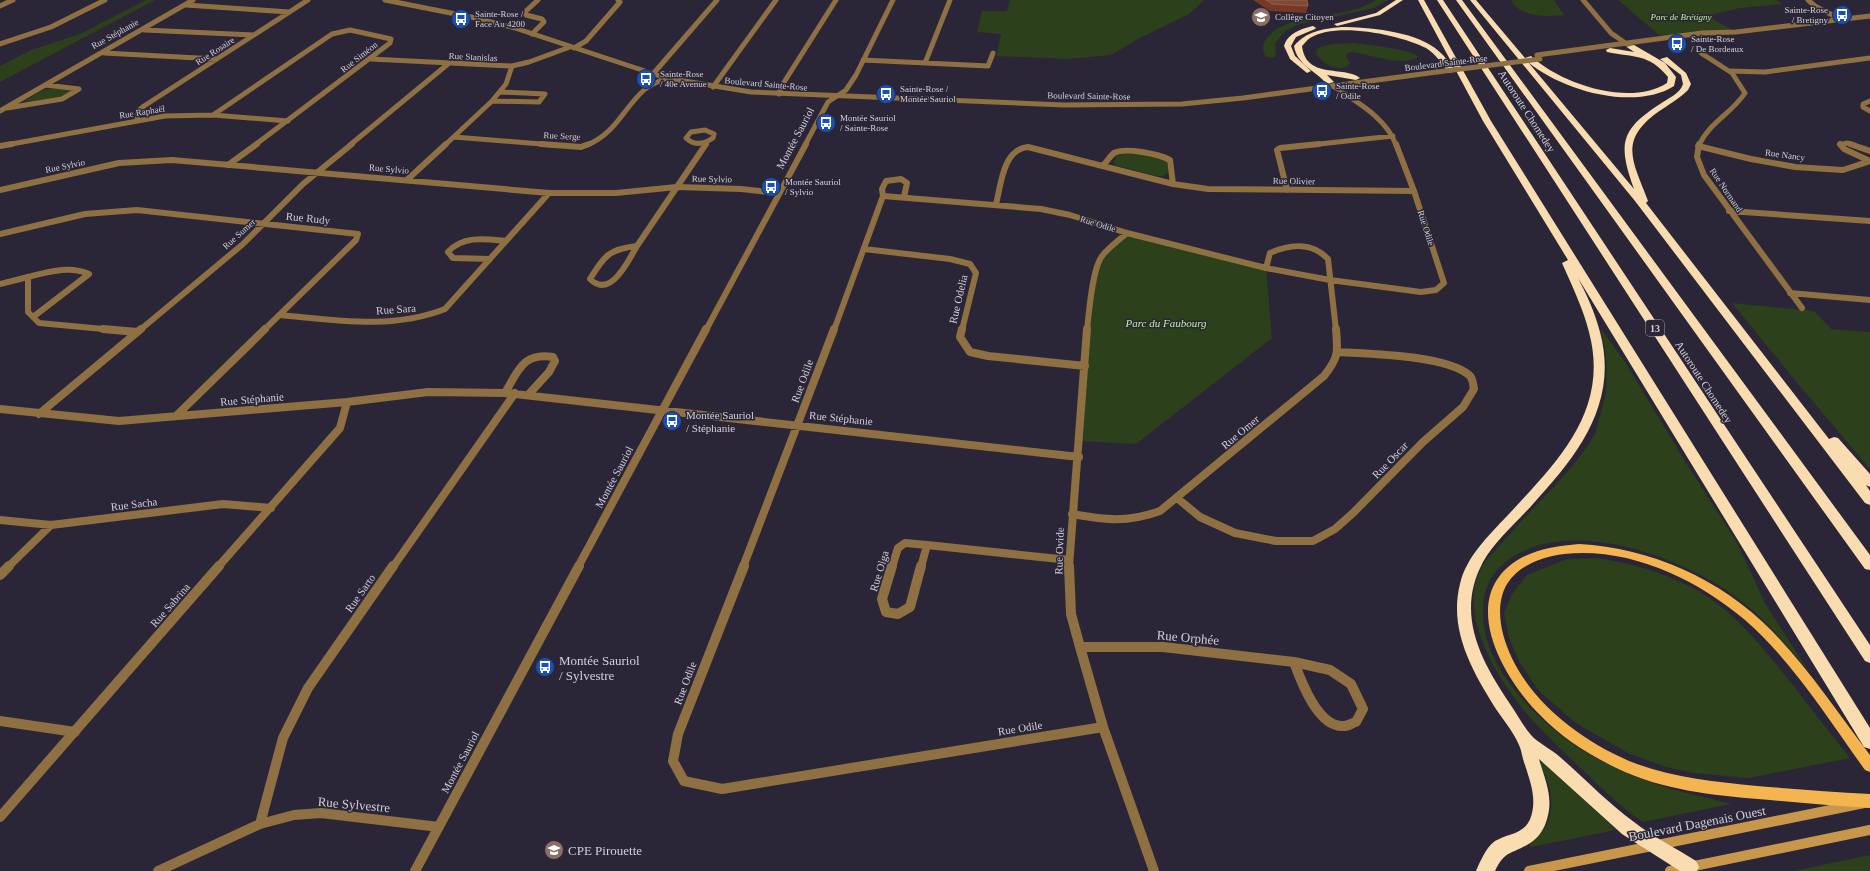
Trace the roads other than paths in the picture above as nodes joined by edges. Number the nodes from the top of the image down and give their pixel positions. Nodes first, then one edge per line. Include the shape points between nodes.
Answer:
1 (13, 0) edge
2 (94, 0) edge
3 (105, 0) edge
4 (193, 0) edge
5 (308, 0) edge
6 (385, 0) edge
7 (538, 0) edge
8 (618, 0) edge
9 (717, 0) edge
10 (776, 0) edge
11 (836, 0) edge
12 (893, 0) edge
13 (950, 0) edge
14 (1400, 0) edge
15 (1421, 0) edge
16 (1440, 0) edge
17 (1459, 0) edge
18 (1473, 0) edge
19 (1583, 0) edge
20 (1808, 0) edge
21 (186, 5) junction
22 (0, 6) edge
23 (289, 12) junction
24 (1870, 16) edge
25 (1842, 20) junction
26 (144, 30) junction
27 (1736, 32) junction
28 (532, 34) junction
29 (254, 35) junction
30 (1508, 43) junction
31 (0, 44) edge
32 (1632, 46) junction
33 (572, 47) junction
34 (1610, 50) junction
35 (103, 52) junction
36 (993, 53) dead end
37 (1701, 53) dead end
38 (1538, 57) junction
39 (1650, 57) junction
40 (1870, 58) edge
41 (217, 59) junction
42 (372, 59) junction
43 (863, 60) junction
44 (925, 63) junction
45 (448, 64) junction
46 (512, 66) junction
47 (1436, 70) junction
48 (1730, 70) junction
49 (1318, 71) junction
50 (653, 74) junction
51 (666, 78) junction
52 (1356, 78) junction
53 (1329, 84) junction
54 (46, 85) junction
55 (713, 87) junction
56 (1470, 91) junction
57 (500, 92) junction
58 (779, 94) junction
59 (836, 97) junction
60 (492, 101) junction
61 (1870, 101) edge
62 (1158, 104) junction
63 (2, 110) edge
64 (1870, 111) edge
65 (213, 115) junction
66 (137, 120) junction
67 (288, 121) junction
68 (1393, 136) junction
69 (454, 137) junction
70 (707, 142) dead end
71 (0, 146) edge
72 (1698, 146) junction
73 (1870, 151) edge
74 (1870, 161) edge
75 (228, 165) junction
76 (1103, 165) junction
77 (318, 172) junction
78 (408, 179) junction
79 (1173, 184) junction
80 (677, 187) junction
81 (0, 190) edge
82 (1287, 190) junction
83 (1414, 191) junction
84 (549, 193) junction
85 (780, 193) junction
86 (883, 196) junction
87 (904, 197) junction
88 (996, 204) junction
89 (1647, 211) junction
90 (1729, 211) junction
91 (1870, 221) edge
92 (264, 224) junction
93 (1554, 230) junction
94 (1128, 233) junction
95 (0, 234) edge
96 (506, 241) junction
97 (637, 246) junction
98 (864, 248) junction
99 (490, 259) junction
100 (1266, 268) junction
101 (28, 277) junction
102 (1330, 280) junction
103 (0, 284) edge
104 (1790, 293) junction
105 (1870, 300) edge
106 (1802, 308) dead end
107 (280, 315) junction
108 (33, 317) junction
109 (137, 332) junction
110 (1338, 352) junction
111 (1085, 366) junction
112 (1773, 373) junction
113 (510, 393) junction
114 (529, 394) junction
115 (347, 402) junction
116 (0, 409) edge
117 (663, 409) junction
118 (39, 414) junction
119 (176, 416) junction
120 (799, 425) junction
121 (1078, 457) junction
122 (1870, 482) edge
123 (1177, 498) junction
124 (1870, 500) edge
125 (271, 508) junction
126 (1072, 514) junction
127 (0, 520) edge
128 (51, 525) junction
129 (927, 545) junction
130 (1069, 560) junction
131 (1870, 565) edge
132 (0, 575) edge
133 (1080, 647) junction
134 (1870, 657) edge
135 (1294, 662) junction
136 (0, 721) edge
137 (1103, 727) junction
138 (75, 732) junction
139 (1526, 742) junction
140 (1870, 742) edge
141 (1870, 766) edge
142 (1870, 802) edge
143 (0, 817) edge
144 (260, 824) junction
145 (439, 827) junction
146 (1870, 830) edge
147 (1655, 846) junction
148 (1690, 867) junction
149 (158, 871) edge
150 (416, 871) edge
151 (1154, 871) edge
152 (1485, 871) edge
153 (1529, 871) edge
154 (1670, 871) edge

1 - 22 street
2 - 3 street
3 - 31 street via 50,27
4 - 21 street, Rue Stéphanie
5 - 23 street, Rue Rosaire
6 - 28 street, Boulevard Sainte-Rose via 471,17
7 - 28 street via 525,12 526,15 542,19 544,22
8 - 33 street, Rue Stanislas via 620,2 586,41
9 - 50 street
10 - 55 street
11 - 58 street
12 - 43 street, Montée Sauriol
13 - 44 street
14 - 53 highway via 1387,10 1373,15 1308,29 1290,38 1287,47 1290,57 1318,80
15 - 56 highway
16 - 134 highway, Autoroute Chomedey / 13
17 - 131 highway, Autoroute Chomedey
18 - 30 highway
19 - 32 street via 1611,33
20 - 25 street
21 - 23 street
21 - 26 street, Rue Stéphanie
23 - 29 street, Rue Rosaire
24 - 25 street, Boulevard Sainte-Rose
25 - 27 street, Boulevard Sainte-Rose
26 - 29 street
26 - 35 street, Rue Stéphanie
27 - 32 street, Boulevard Sainte-Rose
27 - 32 street, Boulevard Sainte-Rose via 1702,33
28 - 33 street, Boulevard Sainte-Rose
29 - 41 street, Rue Rosaire
30 - 39 highway via 1558,79 1613,93 1651,93 1669,86 1672,79 1670,72
30 - 89 highway
32 - 34 street, Boulevard Sainte-Rose
32 - 38 street, Boulevard Sainte-Rose
32 - 39 highway
32 - 89 highway via 1676,67 1688,84 1680,94 1638,123 1629,137 1629,161
33 - 46 street, Rue Stanislas
33 - 50 street, Boulevard Sainte-Rose
34 - 38 street, Boulevard Sainte-Rose
34 - 39 highway
35 - 41 street
35 - 54 street, Rue Stéphanie
36 - 44 street via 988,66
37 - 48 street
38 - 47 street, Boulevard Sainte-Rose, bridge
40 - 48 street via 1765,72
41 - 66 street, Rue Rosaire via 144,106 138,111
42 - 45 street, Rue Stanislas
42 - 65 street, Rue Siméon via 390,43 391,39 350,30 332,34
42 - 67 street, Rue Siméon
43 - 44 street
43 - 59 street, Montée Sauriol via 846,90
45 - 46 street, Rue Stanislas
45 - 77 street, Rue Sumer
46 - 57 street via 506,84
47 - 52 street, Boulevard Sainte-Rose
47 - 53 street, Boulevard Sainte-Rose
48 - 72 street via 1740,81 1744,93 1740,103 1706,132
49 - 52 highway
49 - 53 highway
49 - 56 highway via 1299,54 1298,46 1306,37 1337,29 1378,31 1408,38 1433,50
50 - 51 street, Boulevard Sainte-Rose
51 - 55 street, Boulevard Sainte-Rose
51 - 69 street, Rue Serge via 645,90 605,136 581,147
52 - 53 street, Boulevard Sainte-Rose
53 - 62 street, Boulevard Sainte-Rose
53 - 62 street, Boulevard Sainte-Rose via 1200,103
53 - 68 street, Rue Odile via 1379,119
54 - 63 street, Rue Stéphanie
54 - 63 street, Rue Stéphanie via 79,89 62,100
55 - 58 street, Boulevard Sainte-Rose
56 - 93 highway
57 - 60 street
57 - 60 street via 545,94 539,102
58 - 59 street, Boulevard Sainte-Rose
59 - 62 street, Boulevard Sainte-Rose via 1077,105
59 - 85 street, Montée Sauriol via 828,102
60 - 69 street
61 - 64 street via 1863,104 1863,107
65 - 66 street, Rue Raphaël via 165,116
65 - 67 street, Rue Raphaël
66 - 71 street, Rue Raphaël
67 - 75 street, Rue Siméon
68 - 82 street via 1280,148 1277,150
68 - 83 street, Rue Odile
69 - 78 street
70 - 80 street
72 - 74 street, Rue Nancy via 1795,167 1843,170
72 - 90 street, Rue Normand via 1697,158 1704,175
73 - 74 street, Rue Nancy via 1843,142 1839,144
75 - 77 street, Rue Sylvio
75 - 81 street, Rue Sylvio via 143,160
76 - 79 street, Rue Olivier
76 - 79 street via 1114,153 1120,151 1160,154 1170,160
76 - 88 street, Rue Olivier via 1050,150 1022,148 1013,153 1008,161
77 - 78 street, Rue Sylvio
77 - 92 street, Rue Sumer
78 - 84 street, Rue Sylvio
79 - 82 street, Rue Olivier via 1208,189
80 - 84 street, Rue Sylvio via 616,193
80 - 85 street, Rue Sylvio
80 - 97 street
82 - 83 street, Rue Olivier
83 - 102 street, Rue Odile via 1444,283 1436,290 1421,292
84 - 96 street, Rue Sara
85 - 117 street, Montée Sauriol
86 - 87 street, Rue Odile
86 - 87 street, Rue Odile via 882,189 886,180 901,179 907,183
86 - 98 street, Rue Odile
87 - 88 street, Rue Odile
88 - 94 street, Rue Odile via 1070,215
89 - 112 highway
90 - 91 street
90 - 104 street, Rue Normand
92 - 95 street, Rue Rudy via 116,210 86,213
92 - 107 street, Rue Rudy via 358,234 356,240
92 - 109 street, Rue Sumer
93 - 139 highway via 1597,342 1600,375 1596,401 1587,426 1573,448 1478,558 1470,574 1464,598 1466,631 1477,664
93 - 140 highway
94 - 100 street, Rue Odile
94 - 111 street, Rue Ovide via 1102,256 1098,263 1090,307
96 - 99 street, Rue Sara
96 - 99 street via 463,240 452,245 448,252 454,258
97 - 97 street via 618,247 607,252 590,279 592,282 608,283 618,277
98 - 111 street, Rue Odelia via 970,264 976,273 960,337 970,352
98 - 120 street, Rue Odile
99 - 107 street, Rue Sara via 444,309 421,318 365,322
100 - 102 street, Rue Odile
100 - 102 street via 1270,253 1278,248 1315,248 1323,252 1328,259
101 - 103 street
101 - 108 street via 28,312
101 - 108 street via 58,269 84,271 89,274
102 - 110 street
104 - 105 street
104 - 106 street, Rue Normand
107 - 119 street, Rue Rudy
108 - 109 street via 39,323
109 - 118 street, Rue Sumer
110 - 123 street, Rue Omer via 1335,362 1324,376
110 - 123 street, Rue Oscar via 1433,361 1454,366 1469,375 1474,389 1463,407 1423,442 1353,513 1335,529 1313,541 1276,541 1236,533 1200,517
111 - 121 street, Rue Ovide
112 - 122 highway
112 - 124 highway
113 - 114 street, Rue Stéphanie
113 - 114 street via 520,367 530,357 536,354 553,357 555,361 549,372
113 - 115 street, Rue Stéphanie via 428,392
113 - 144 street, Rue Sarto via 308,688 283,738
114 - 117 street, Rue Stéphanie
115 - 119 street, Rue Stéphanie
115 - 125 street, Rue Sabrina via 340,428
116 - 118 street, Rue Stéphanie
117 - 120 street, Rue Stéphanie
117 - 145 street, Montée Sauriol
118 - 119 street, Rue Stéphanie via 119,421
120 - 121 street, Rue Stéphanie
120 - 137 street, Rue Odile via 678,734 673,761 684,781 722,789
121 - 126 street, Rue Ovide
123 - 126 street, Rue Omer via 1160,511 1140,519 1120,522
125 - 128 street, Rue Sacha via 223,504
125 - 138 street, Rue Sabrina
126 - 130 street, Rue Ovide
127 - 128 street, Rue Sacha
128 - 132 street
129 - 129 street, Rue Olga via 905,543 898,548 882,599 886,612 898,614 910,607
129 - 130 street, Rue Olga
130 - 133 street, Rue Ovide via 1071,614
133 - 135 street, Rue Orphée via 1163,647
133 - 137 street, Rue Ovide
135 - 135 street, Rue Orphée via 1304,691 1319,712 1330,722 1343,726 1356,722 1363,709 1351,684 1330,670
136 - 138 street
137 - 151 street, Rue Ovide
138 - 143 street, Rue Sabrina
139 - 147 highway via 1549,757 1628,828
139 - 152 highway via 1542,791 1541,812 1534,829 1527,836 1500,848
141 - 142 main road via 1804,677 1767,635 1727,600 1682,574 1623,554 1569,549 1549,552 1523,562 1505,577 1498,590 1494,616 1496,636 1517,678 1534,700 1556,721 1598,751 1647,774 1686,784 1715,789
142 - 147 main road, Boulevard Dagenais Ouest
144 - 145 street, Rue Sylvestre via 294,815 321,813
144 - 149 street, Rue Sylvestre
145 - 150 street, Montée Sauriol
146 - 148 main road
147 - 148 highway
147 - 153 main road, Boulevard Dagenais Ouest
148 - 154 main road

